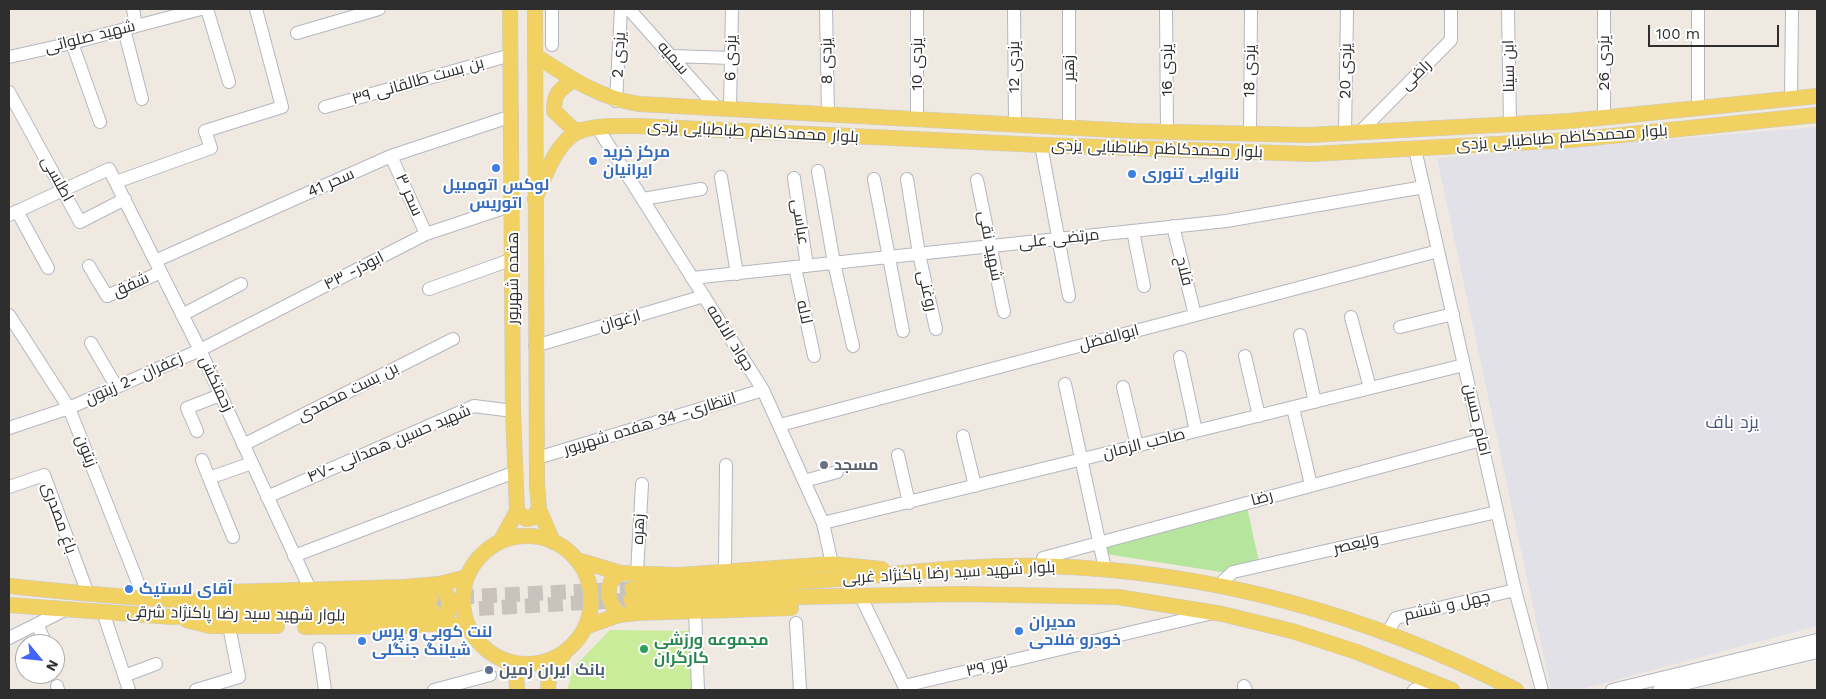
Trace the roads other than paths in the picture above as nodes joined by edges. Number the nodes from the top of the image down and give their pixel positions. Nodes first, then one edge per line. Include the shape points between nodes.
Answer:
1 (133, 9) edge
2 (201, 9) edge
3 (207, 9) edge
4 (256, 9) edge
5 (379, 9) edge
6 (510, 9) edge
7 (535, 9) edge
8 (552, 9) edge
9 (621, 9) edge
10 (732, 9) edge
11 (826, 9) edge
12 (917, 9) edge
13 (1014, 9) edge
14 (1069, 9) edge
15 (1166, 9) edge
16 (1251, 9) edge
17 (1347, 9) edge
18 (1451, 9) edge
19 (1508, 9) edge
20 (1604, 9) edge
21 (1698, 9) edge
22 (1792, 9) edge
23 (634, 11) edge
24 (130, 28) junction
25 (296, 33) dead end
26 (72, 43) junction
27 (552, 45) dead end
28 (511, 55) junction
29 (536, 56) junction
30 (672, 56) junction
31 (9, 57) edge
32 (731, 58) junction
33 (573, 80) junction
34 (229, 82) dead end
35 (9, 92) edge
36 (1817, 96) edge
37 (1791, 98) junction
38 (142, 99) dead end
39 (616, 101) junction
40 (325, 107) dead end
41 (723, 107) junction
42 (1698, 108) junction
43 (828, 114) junction
44 (1817, 115) edge
45 (512, 116) junction
46 (1604, 117) junction
47 (918, 119) junction
48 (100, 122) dead end
49 (1014, 124) junction
50 (1510, 124) junction
51 (597, 127) junction
52 (1069, 127) junction
53 (580, 130) junction
54 (1132, 131) junction
55 (1167, 132) junction
56 (1352, 133) junction
57 (1250, 134) junction
58 (1041, 145) junction
59 (1415, 148) junction
60 (1132, 149) junction
61 (391, 156) junction
62 (818, 171) dead end
63 (721, 178) dead end
64 (794, 178) dead end
65 (874, 179) dead end
66 (907, 179) dead end
67 (977, 180) dead end
68 (116, 182) junction
69 (1424, 187) junction
70 (701, 189) dead end
71 (63, 190) junction
72 (535, 198) junction
73 (125, 199) junction
74 (643, 199) junction
75 (513, 205) junction
76 (13, 213) edge
77 (1173, 226) junction
78 (1133, 231) junction
79 (426, 234) junction
80 (1059, 239) junction
81 (990, 246) junction
82 (1438, 251) junction
83 (919, 254) junction
84 (888, 257) junction
85 (513, 259) junction
86 (834, 263) junction
87 (89, 266) dead end
88 (158, 266) junction
89 (801, 267) junction
90 (48, 268) dead end
91 (737, 274) junction
92 (692, 278) junction
93 (241, 284) dead end
94 (1144, 286) dead end
95 (429, 289) dead end
96 (704, 296) junction
97 (1069, 296) dead end
98 (1004, 312) dead end
99 (1453, 314) junction
100 (9, 315) edge
101 (182, 315) junction
102 (1195, 316) junction
103 (1351, 317) dead end
104 (1400, 327) dead end
105 (936, 329) dead end
106 (903, 331) dead end
107 (1300, 335) dead end
108 (453, 340) dead end
109 (91, 343) dead end
110 (536, 346) junction
111 (853, 346) dead end
112 (200, 350) junction
113 (814, 356) dead end
114 (1244, 356) dead end
115 (1180, 357) dead end
116 (1464, 365) junction
117 (1065, 384) dead end
118 (116, 386) junction
119 (1123, 386) dead end
120 (1370, 388) junction
121 (763, 390) junction
122 (220, 395) junction
123 (1315, 402) junction
124 (69, 408) junction
125 (1293, 408) junction
126 (513, 411) junction
127 (1258, 416) junction
128 (780, 425) junction
129 (9, 428) edge
130 (197, 431) dead end
131 (1196, 432) junction
132 (964, 436) dead end
133 (1481, 440) junction
134 (244, 445) junction
135 (1137, 446) junction
136 (898, 455) dead end
137 (537, 458) junction
138 (202, 460) dead end
139 (1082, 460) junction
140 (252, 463) junction
141 (726, 465) dead end
142 (515, 472) junction
143 (837, 472) dead end
144 (209, 478) junction
145 (804, 481) junction
146 (642, 484) dead end
147 (1311, 485) junction
148 (975, 486) junction
149 (9, 487) edge
150 (268, 497) junction
151 (909, 502) junction
152 (539, 509) junction
153 (517, 511) junction
154 (1497, 512) junction
155 (823, 523) junction
156 (233, 537) dead end
157 (1099, 541) junction
158 (500, 542) junction
159 (553, 542) junction
160 (294, 556) junction
161 (1043, 558) dead end
162 (577, 560) junction
163 (832, 564) junction
164 (1105, 569) junction
165 (725, 571) junction
166 (621, 572) junction
167 (637, 573) junction
168 (895, 573) junction
169 (467, 577) junction
170 (439, 584) junction
171 (1219, 585) junction
172 (9, 586) edge
173 (310, 589) junction
174 (1515, 590) junction
175 (88, 594) junction
176 (861, 597) junction
177 (144, 598) junction
178 (173, 598) junction
179 (9, 605) edge
180 (67, 609) junction
181 (435, 610) junction
182 (695, 611) junction
183 (103, 612) junction
184 (1216, 613) junction
185 (619, 615) junction
186 (170, 616) junction
187 (796, 623) dead end
188 (37, 624) junction
189 (229, 626) junction
190 (585, 627) junction
191 (469, 628) junction
192 (1387, 633) junction
193 (42, 634) edge
194 (9, 638) edge
195 (1817, 640) edge
196 (319, 649) dead end
197 (568, 650) junction
198 (1817, 652) edge
199 (505, 661) junction
200 (156, 664) dead end
201 (490, 675) dead end
202 (124, 676) junction
203 (1690, 677) junction
204 (1434, 683) junction
205 (905, 688) edge
206 (129, 690) edge
207 (196, 690) edge
208 (325, 690) edge
209 (434, 690) edge
210 (517, 690) edge
211 (548, 690) edge
212 (698, 690) edge
213 (800, 690) edge
214 (1414, 690) edge
215 (1452, 690) edge
216 (1516, 690) edge
217 (1542, 690) edge
218 (1612, 690) edge
219 (1659, 690) edge

1 - 24 street
2 - 24 street, شهید صلواتی
3 - 34 street
4 - 68 street via 282,107 205,131 211,148
5 - 25 street
6 - 28 main road, هفده شهریور
7 - 29 main road, هفده شهریور
8 - 27 street
9 - 39 street, یزدی 2
10 - 32 street, یزدی 6
11 - 43 street, یزدی 8
12 - 47 street, یزدی 10
13 - 49 street, یزدی 12
14 - 52 street, زهیر
15 - 55 street, یزدی 16
16 - 57 street, یزدی 18
17 - 56 street, یزدی 20
18 - 56 street, راضی via 1451,40
19 - 50 street, ابن سینا
20 - 46 street, یزدی 26
21 - 42 street
22 - 37 street
23 - 30 street, سمیه
24 - 26 street, شهید صلواتی
24 - 38 street
26 - 31 street, شهید صلواتی
26 - 48 street
28 - 40 street, بن‌ بست طالقانی ۳۹
28 - 45 main road, هفده شهریور
29 - 33 main road, بلوار محمدکاظم طباطبایی یزدی
29 - 72 main road, هفده شهریور
30 - 32 street
30 - 41 street, سمیه
32 - 41 street, یزدی 6
33 - 39 main road, بلوار محمدکاظم طباطبایی یزدی
33 - 53 main road via 554,98 554,111 574,130
35 - 71 street, اطلسی
36 - 37 main road, بلوار محمدکاظم طباطبایی یزدی
37 - 42 main road, بلوار محمدکاظم طباطبایی یزدی
39 - 41 main road, بلوار محمدکاظم طباطبایی یزدی
41 - 43 main road, بلوار محمدکاظم طباطبایی یزدی
42 - 46 main road, بلوار محمدکاظم طباطبایی یزدی
43 - 47 main road, بلوار محمدکاظم طباطبایی یزدی
44 - 59 main road, بلوار محمدکاظم طباطبایی یزدی via 1572,140
45 - 61 street, سحر 41
45 - 75 main road, هفده شهریور
46 - 50 main road, بلوار محمدکاظم طباطبایی یزدی
47 - 49 main road, بلوار محمدکاظم طباطبایی یزدی
49 - 52 main road, بلوار محمدکاظم طباطبایی یزدی
50 - 56 main road, بلوار محمدکاظم طباطبایی یزدی
51 - 53 main road, بلوار محمدکاظم طباطبایی یزدی
51 - 58 main road, بلوار محمدکاظم طباطبایی یزدی via 638,126
51 - 74 street, جواد الائمه
52 - 54 main road, بلوار محمدکاظم طباطبایی یزدی
53 - 72 main road via 565,142
54 - 55 main road, بلوار محمدکاظم طباطبایی یزدی
54 - 60 main road
55 - 57 main road, بلوار محمدکاظم طباطبایی یزدی
56 - 57 main road, بلوار محمدکاظم طباطبایی یزدی
58 - 60 main road, بلوار محمدکاظم طباطبایی یزدی
58 - 80 street
59 - 60 main road, بلوار محمدکاظم طباطبایی یزدی via 1311,154
59 - 69 street, امام حسین
61 - 79 street, سحر ۳
61 - 88 street, سحر 41
62 - 86 street
63 - 91 street
64 - 89 street, عباسی
65 - 84 street
66 - 83 street, روغنی
67 - 81 street, شهید نقی
68 - 71 street via 109,170
68 - 73 street, زحمتکش
69 - 77 street, مرتضی علی via 1226,221
69 - 82 street, امام حسین
70 - 74 street
71 - 73 street, اطلسی via 80,222
71 - 76 street
72 - 110 main road, هفده شهریور
73 - 88 street, زحمتکش
74 - 92 street, جواد الائمه
75 - 79 street, ابوذر- ۴۳
75 - 85 main road, هفده شهریور
76 - 90 street
77 - 78 street, مرتضی علی
77 - 102 street, فلاح
78 - 80 street, مرتضی علی
78 - 94 street
79 - 112 street, ابوذر- ۴۳
80 - 81 street, مرتضی علی
80 - 97 street
81 - 83 street, مرتضی علی
81 - 98 street, شهید نقی
82 - 99 street, امام حسین
82 - 102 street, ابوالفضل
83 - 84 street, مرتضی علی
83 - 105 street, روغنی
84 - 86 street, مرتضی علی
84 - 106 street
85 - 95 street
85 - 126 main road, هفده شهریور
86 - 89 street, مرتضی علی
86 - 111 street
87 - 88 street, شفق via 107,296
88 - 101 street, زحمتکش
89 - 91 street, مرتضی علی
89 - 113 street, لاله
91 - 92 street, مرتضی علی
92 - 96 street, جواد الائمه
93 - 101 street
96 - 110 street, ارغوان
96 - 121 street, جواد الائمه
99 - 104 street
99 - 116 street, امام حسین
100 - 124 street, زیتون
101 - 112 street, زحمتکش
102 - 128 street, ابوالفضل
103 - 120 street
107 - 123 street
108 - 134 street, بن بست محمدی
109 - 118 street
110 - 137 main road, هفده شهریور
112 - 118 street, زعفران -2 زیتون
112 - 122 street, زحمتکش
114 - 127 street
115 - 131 street
116 - 120 street, صاحب الزمان
116 - 133 street, امام حسین
117 - 139 street
118 - 124 street, زعفران -2 زیتون
119 - 135 street
120 - 123 street, صاحب الزمان
121 - 128 street, جواد الائمه
121 - 137 street, انتظاری- 34 هفده شهریور
122 - 130 street via 187,408
122 - 134 street, زحمتکش
123 - 125 street, صاحب الزمان
124 - 129 street, زعفران -2 زیتون
124 - 177 street, زیتون
125 - 127 street, صاحب الزمان
125 - 147 street
126 - 142 main road, هفده شهریور
126 - 150 street, شهید حسین همدانی -۴۷ via 474,406
127 - 131 street, صاحب الزمان
128 - 145 street, جواد الائمه
131 - 135 street, صاحب الزمان
132 - 148 street
133 - 147 street, رضا
133 - 154 street, امام حسین
134 - 140 street, زحمتکش
135 - 139 street, صاحب الزمان
136 - 151 street
137 - 152 main road, هفده شهریور
138 - 144 street
139 - 148 street, صاحب الزمان
139 - 157 street
140 - 144 street
140 - 150 street, زحمتکش
141 - 165 street
142 - 153 main road, هفده شهریور
142 - 160 street
143 - 145 street
144 - 156 street
145 - 155 street, جواد الائمه
146 - 167 street, زهره
147 - 157 street, رضا
148 - 151 street, صاحب الزمان
149 - 175 street, باغ مصدری via 44,475
150 - 160 street, زحمتکش
151 - 155 street, صاحب الزمان
152 - 153 main road via 532,518 526,519
152 - 159 main road, هفده شهریور
153 - 158 main road
154 - 171 street, ولیعصر via 1233,572
154 - 174 street, امام حسین
155 - 163 street, جواد الائمه
157 - 161 street, رضا
157 - 164 street
158 - 159 main road via 526,537
158 - 169 main road via 486,551
159 - 162 main road
160 - 173 street, زحمتکش
162 - 166 main road
162 - 190 main road via 586,575 590,592 590,610
163 - 165 main road
163 - 168 main road via 874,567
164 - 168 main road, بلوار شهید سید رضا پاکنژاد غربی via 1021,566
164 - 171 main road, بلوار شهید سید رضا پاکنژاد غربی
165 - 167 main road via 679,575
166 - 167 main road
166 - 185 main road via 611,581 609,595
168 - 176 main road, بلوار شهید سید رضا پاکنژاد غربی via 632,595
169 - 170 main road
169 - 191 main road via 463,594
170 - 173 main road
170 - 181 main road via 450,602 447,617
171 - 192 main road, بلوار شهید سید رضا پاکنژاد غربی via 1300,604
172 - 175 main road, بلوار شهید سید رضا پاکنژاد شرقی
173 - 178 main road via 217,592
174 - 192 street, چهل و ششم via 1396,618
174 - 217 street, امام حسین
175 - 177 main road, بلوار شهید سید رضا پاکنژاد شرقی
176 - 182 main road via 829,606
176 - 184 main road via 1108,596
176 - 205 street
177 - 178 main road, بلوار شهید سید رضا پاکنژاد شرقی
178 - 181 main road, بلوار شهید سید رضا پاکنژاد شرقی
179 - 180 main road, بلوار شهید سید رضا پاکنژاد شرقی
180 - 183 main road, بلوار شهید سید رضا پاکنژاد شرقی
180 - 188 street
181 - 186 main road, بلوار شهید سید رضا پاکنژاد شرقی via 314,617
181 - 189 main road via 340,628
181 - 191 main road
182 - 185 main road
182 - 212 street
183 - 186 main road, بلوار شهید سید رضا پاکنژاد شرقی
183 - 202 street
184 - 204 main road via 1292,631
184 - 205 street, نور ۳۹
185 - 190 main road
186 - 189 main road via 210,626
187 - 213 street
188 - 193 street
188 - 194 street
189 - 207 street via 239,677
190 - 197 main road
191 - 199 main road via 490,654
192 - 216 main road, بلوار شهید سید رضا پاکنژاد غربی via 1460,662
195 - 203 street
196 - 208 street
197 - 199 main road via 548,661 527,664
197 - 211 main road via 549,674
198 - 203 street
199 - 210 main road via 516,672
200 - 202 street
201 - 209 street
202 - 206 street
203 - 218 street
203 - 219 street
204 - 214 street
204 - 215 main road

